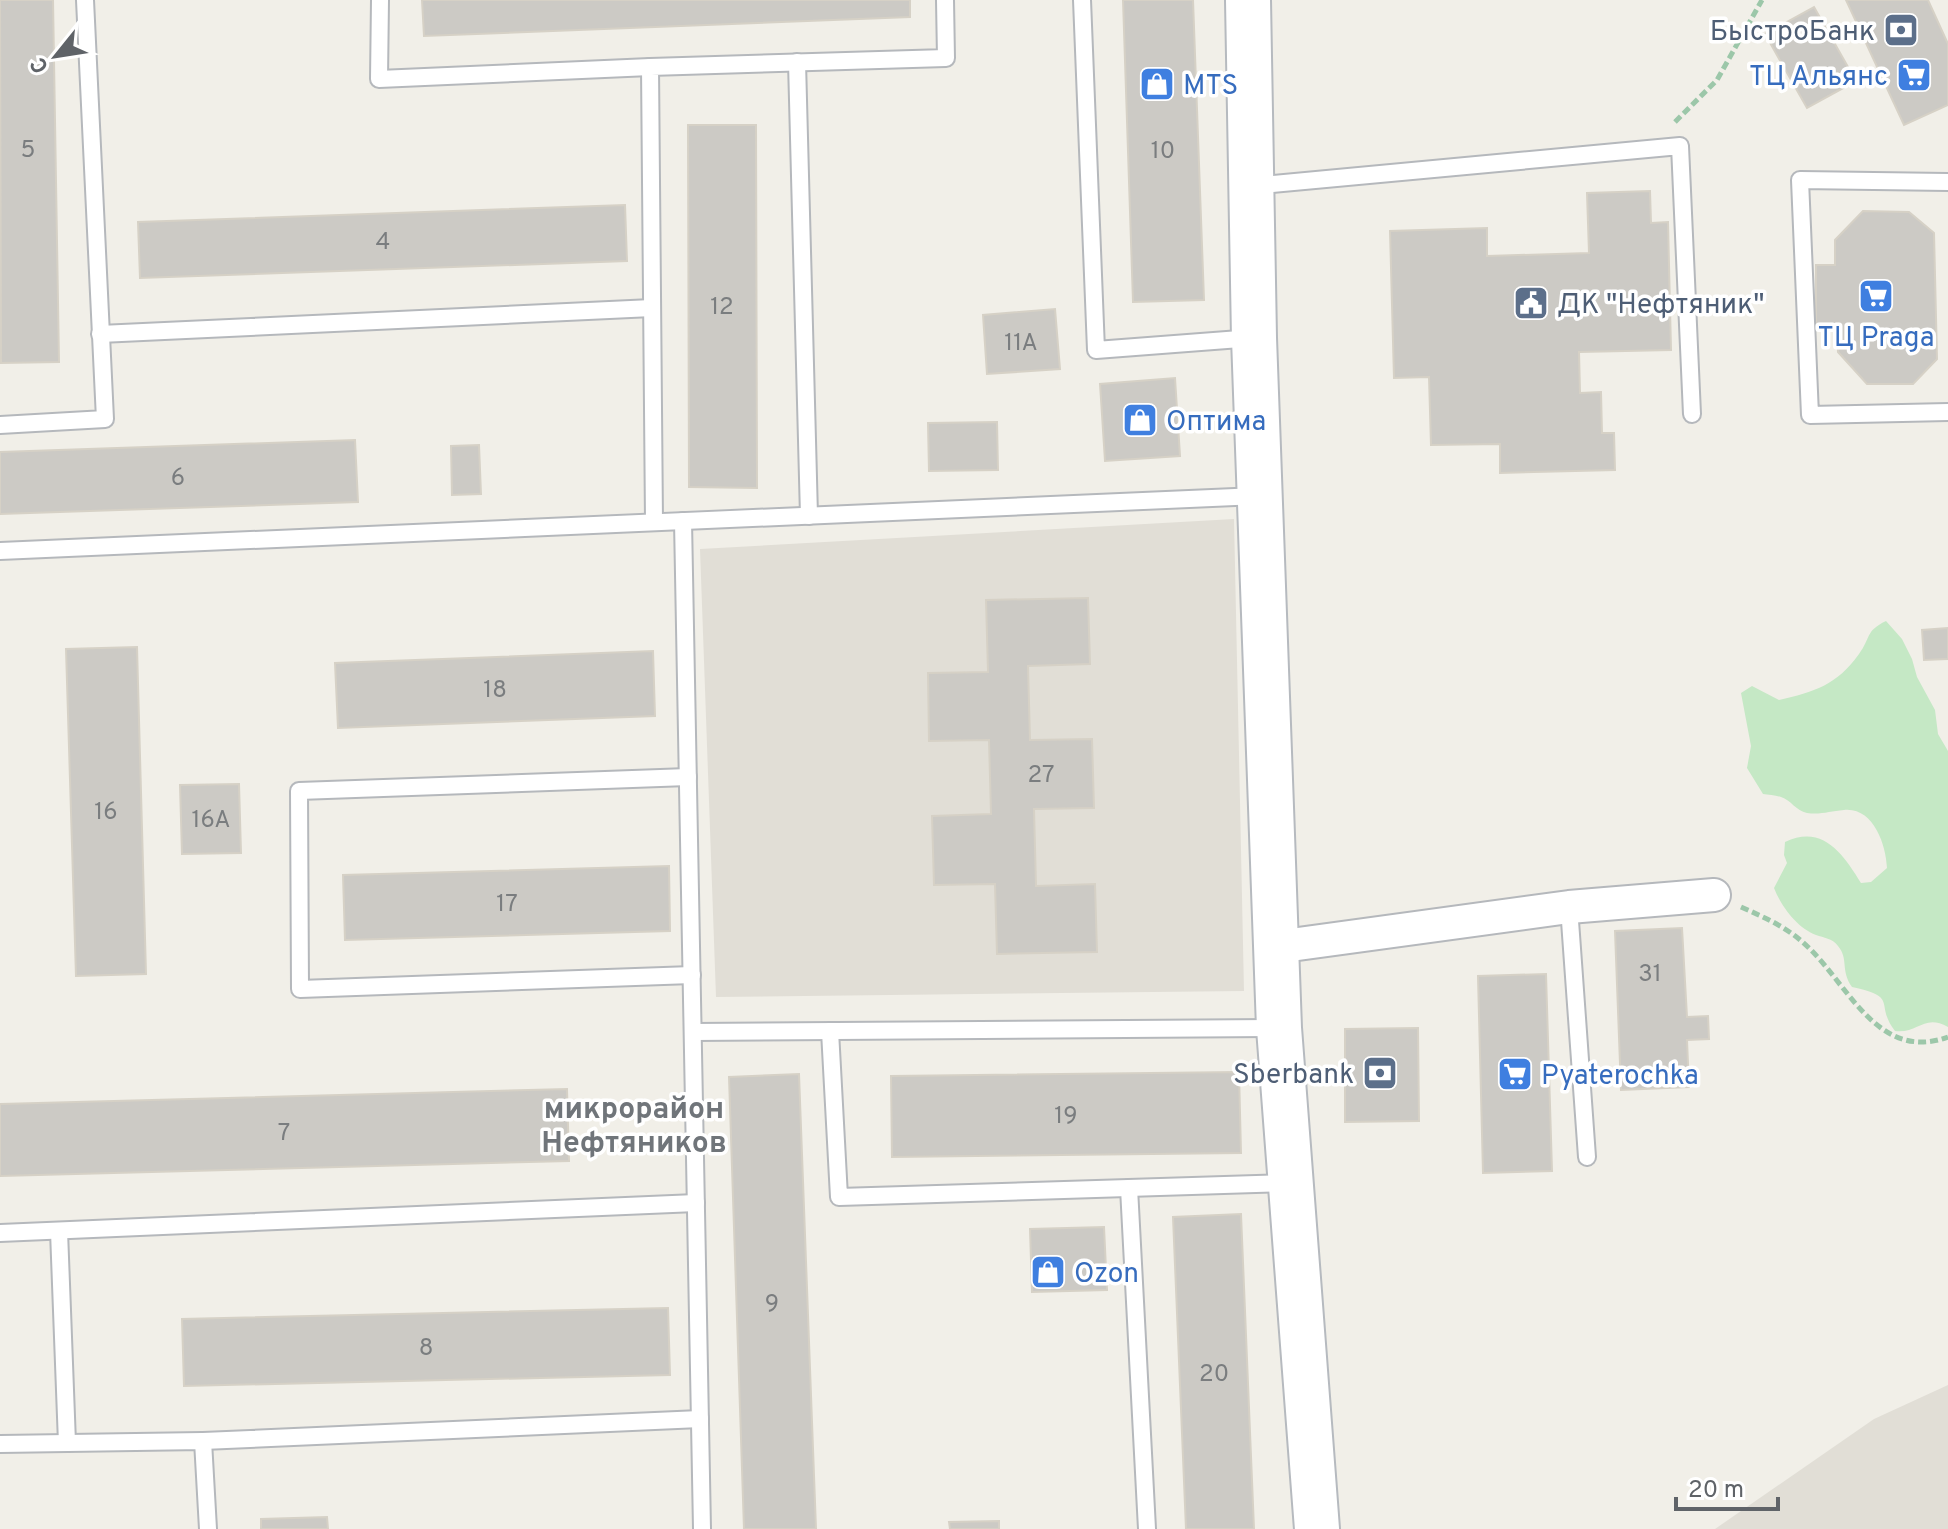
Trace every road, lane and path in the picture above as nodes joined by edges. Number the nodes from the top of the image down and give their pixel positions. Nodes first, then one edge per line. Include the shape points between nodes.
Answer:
1 (85, 0) edge
2 (380, 0) edge
3 (945, 0) edge
4 (1082, 0) edge
5 (1248, 0) edge
6 (1762, 0) edge
7 (797, 62) junction
8 (650, 67) junction
9 (1667, 147) junction
10 (1948, 182) edge
11 (1250, 186) junction
12 (652, 308) junction
13 (100, 334) junction
14 (1254, 338) junction
15 (1948, 412) edge
16 (1692, 414) dead end
17 (0, 425) edge
18 (1260, 496) junction
19 (809, 516) junction
20 (683, 521) junction
21 (654, 522) junction
22 (0, 551) edge
23 (688, 777) junction
24 (1714, 895) dead end
25 (1569, 907) junction
26 (1778, 923) dead end
27 (1276, 947) junction
28 (692, 975) junction
29 (1279, 1028) junction
30 (830, 1031) junction
31 (693, 1032) junction
32 (1948, 1037) edge
33 (1587, 1157) dead end
34 (1290, 1183) junction
35 (1129, 1188) junction
36 (696, 1203) junction
37 (59, 1231) junction
38 (0, 1233) edge
39 (700, 1419) junction
40 (203, 1441) junction
41 (67, 1443) junction
42 (0, 1444) edge
43 (208, 1529) edge
44 (702, 1529) edge
45 (1147, 1529) edge
46 (1317, 1529) edge

1 - 13 lane
2 - 8 lane via 379,79
3 - 7 lane via 946,58
4 - 14 lane via 1096,350
5 - 11 street
6 - 9 path via 1717,80 1674,123
7 - 8 lane
7 - 19 lane
8 - 12 lane
9 - 11 lane
9 - 16 lane via 1680,146
10 - 15 lane via 1800,180 1810,415
11 - 14 street
12 - 13 lane
12 - 21 lane
13 - 17 lane via 105,419
14 - 18 street
18 - 19 lane
18 - 27 street
19 - 20 lane
20 - 21 lane
20 - 23 lane
21 - 22 lane
23 - 28 lane
23 - 28 lane via 299,791 300,989
24 - 25 street
25 - 27 street
25 - 33 lane
26 - 32 path via 1809,947 1878,1027 1907,1043
27 - 29 street
28 - 31 lane
29 - 30 lane
29 - 34 street
30 - 31 lane
30 - 35 lane via 839,1197
31 - 36 lane
34 - 35 lane
34 - 46 street
35 - 45 lane
36 - 37 lane
36 - 39 lane
37 - 38 lane
37 - 41 lane
39 - 40 lane
39 - 44 lane
40 - 41 lane
40 - 43 lane
41 - 42 lane

